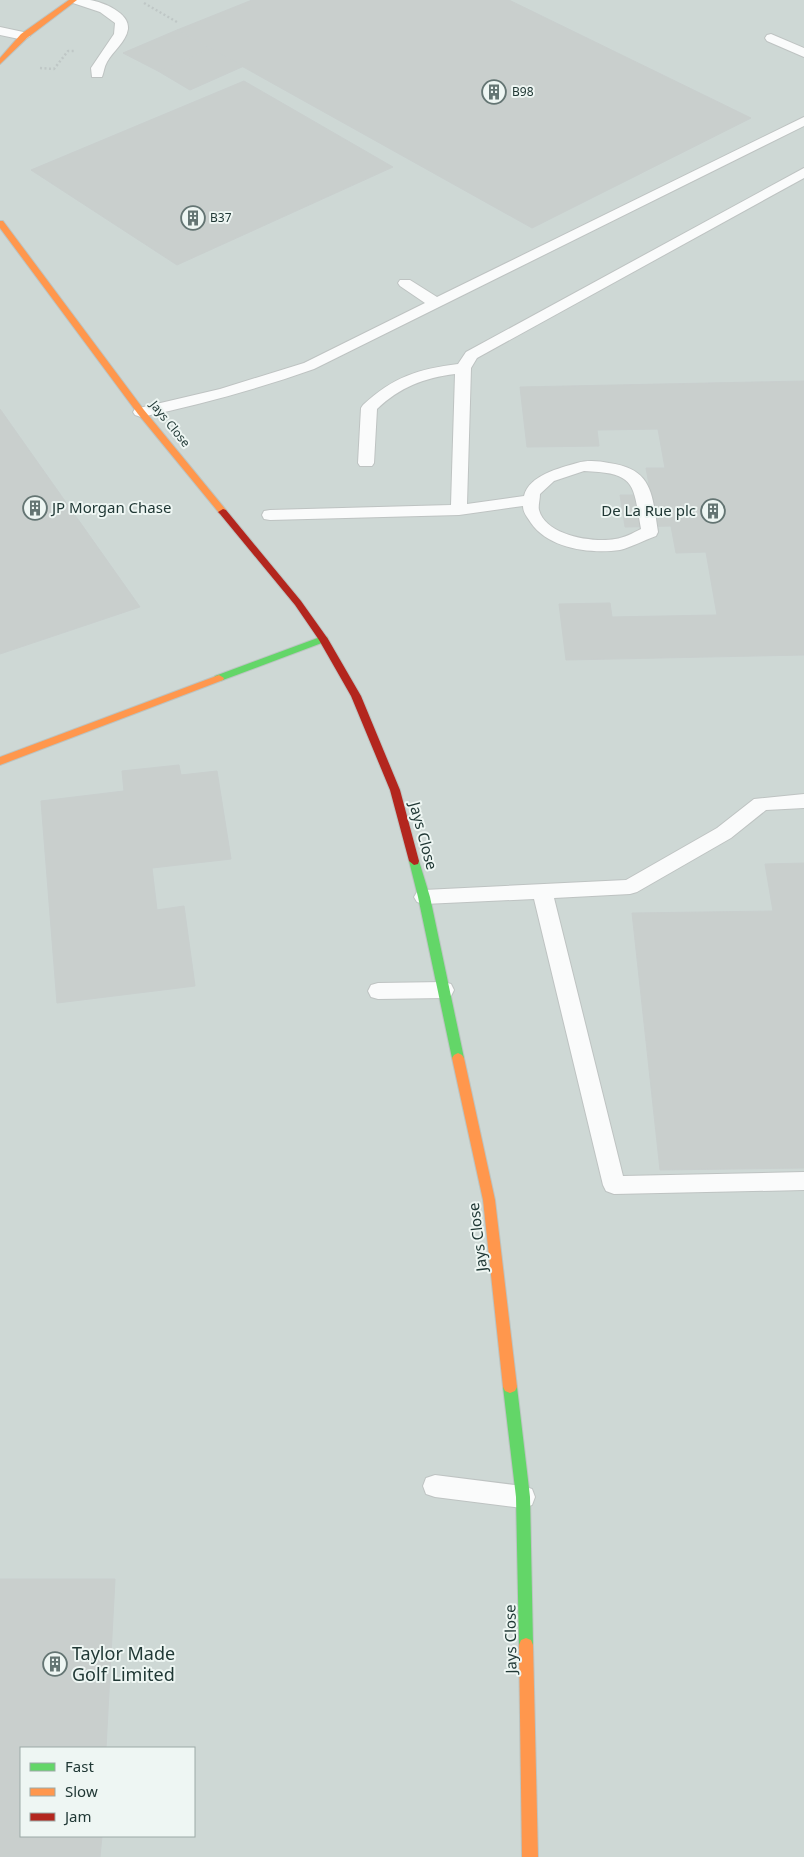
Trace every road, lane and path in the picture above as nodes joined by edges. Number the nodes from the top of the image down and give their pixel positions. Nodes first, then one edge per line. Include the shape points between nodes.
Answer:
1 (74, 0) edge
2 (78, 0) edge
3 (139, 0) edge
4 (177, 22) dead end
5 (0, 31) edge
6 (24, 36) junction
7 (772, 38) dead end
8 (804, 53) edge
9 (0, 62) edge
10 (97, 74) dead end
11 (804, 121) edge
12 (804, 172) edge
13 (0, 223) edge
14 (404, 283) dead end
15 (436, 303) junction
16 (463, 368) junction
17 (141, 412) junction
18 (366, 463) dead end
19 (530, 500) junction
20 (459, 510) junction
21 (270, 515) dead end
22 (323, 639) junction
23 (0, 761) edge
24 (804, 801) edge
25 (542, 891) junction
26 (424, 897) junction
27 (444, 990) junction
28 (378, 991) dead end
29 (804, 1181) edge
30 (435, 1486) dead end
31 (523, 1497) junction
32 (530, 1857) edge

1 - 6 street
2 - 10 lane via 121,21 118,37 97,67
3 - 4 path
5 - 6 lane
6 - 9 street
7 - 8 lane
11 - 15 lane
12 - 16 lane via 487,346 471,356
13 - 17 street, Jays Close
14 - 15 lane
15 - 17 lane via 309,366 263,382
16 - 18 lane via 409,378 385,392 369,408
16 - 20 lane
17 - 22 street, Jays Close via 298,603
19 - 19 lane via 535,488 547,477 564,470 605,466 626,471 637,478 642,489 650,532 620,545 575,544 555,537 540,526 532,514
19 - 20 lane
20 - 21 lane
22 - 23 street
22 - 26 street, Jays Close via 356,696 395,790
24 - 25 lane via 761,804 724,833 630,887
25 - 26 lane
25 - 29 lane via 614,1185
26 - 27 street, Jays Close
27 - 28 lane
27 - 31 street, Jays Close via 489,1200
30 - 31 lane
31 - 32 street, Jays Close

